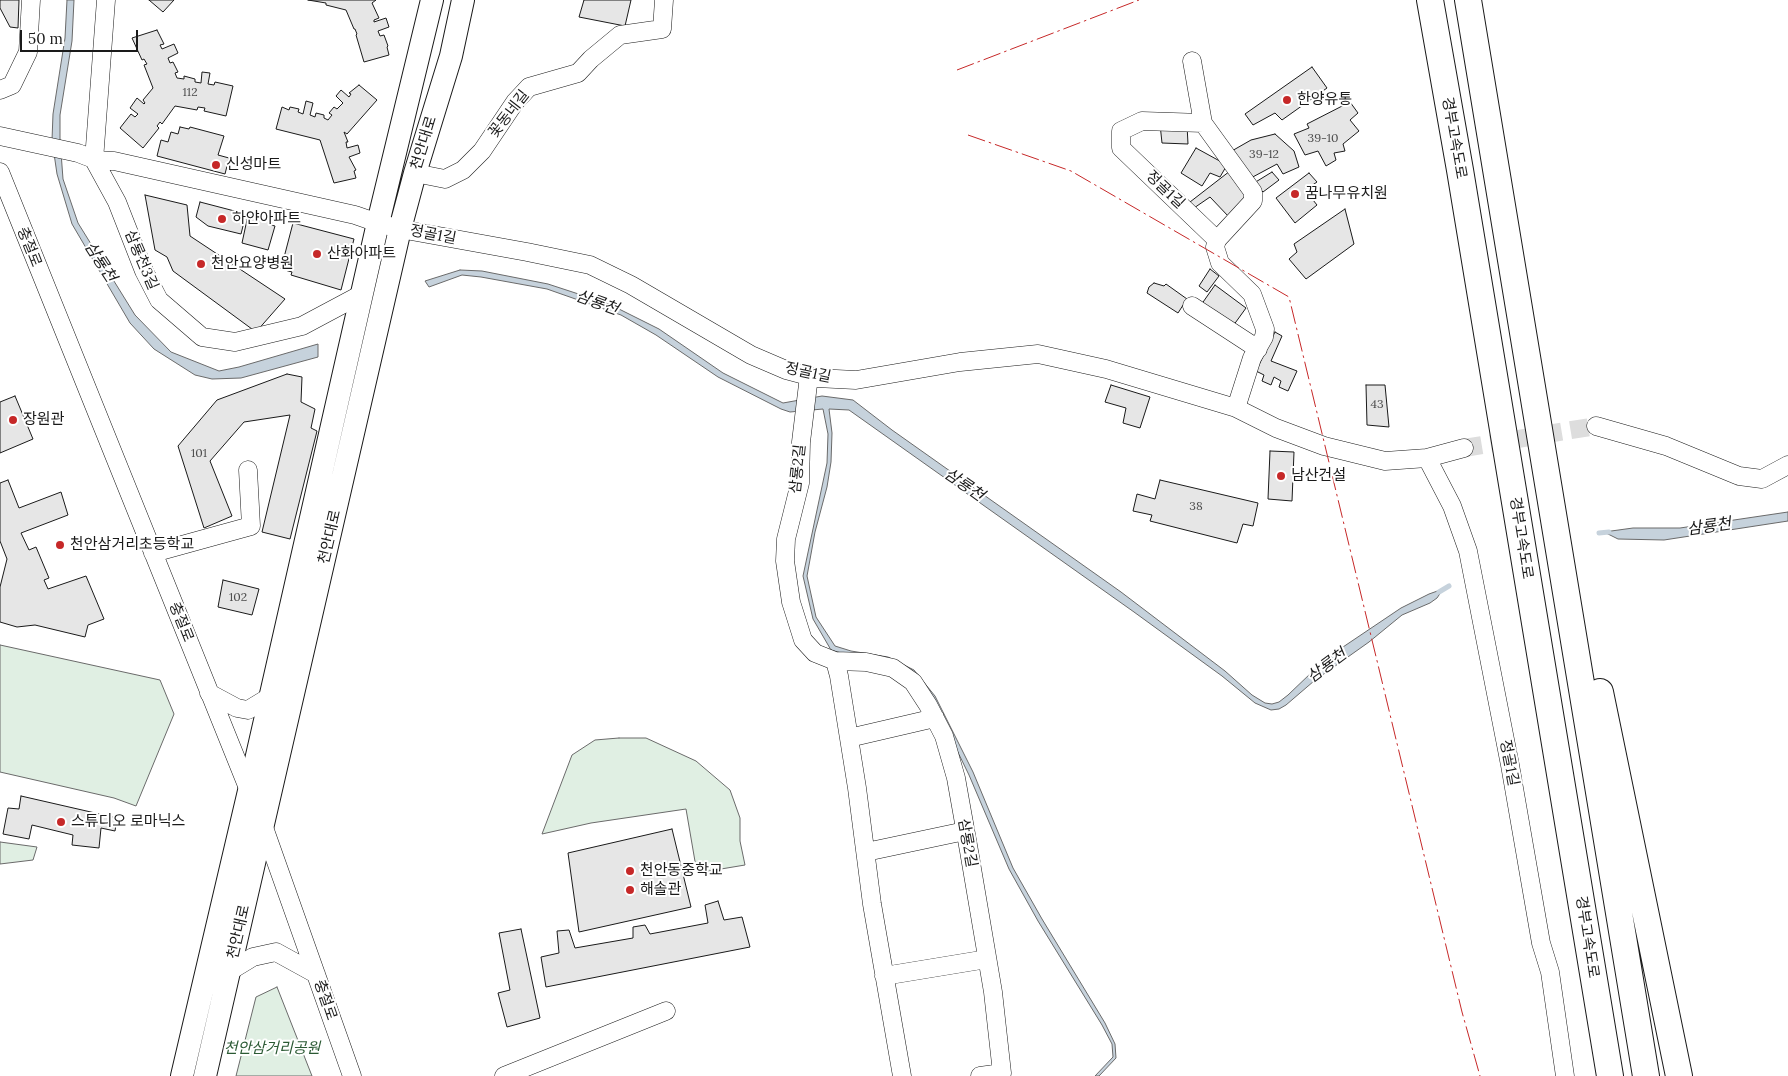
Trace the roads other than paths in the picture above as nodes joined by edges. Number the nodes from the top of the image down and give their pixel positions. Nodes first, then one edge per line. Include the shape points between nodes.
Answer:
1 (31, 0) edge
2 (106, 0) edge
3 (432, 0) edge
4 (463, 0) edge
5 (664, 0) edge
6 (1430, 0) edge
7 (1468, 0) edge
8 (1192, 61) dead end
9 (0, 90) edge
10 (1203, 123) junction
11 (0, 136) edge
12 (1494, 153) junction
13 (94, 160) junction
14 (0, 172) edge
15 (415, 173) junction
16 (378, 223) junction
17 (400, 229) junction
18 (1217, 240) junction
19 (362, 294) junction
20 (1192, 306) dead end
21 (1258, 349) junction
22 (808, 384) junction
23 (1236, 408) junction
24 (1596, 426) tunnel mouth
25 (1464, 448) tunnel mouth
26 (1427, 458) junction
27 (1788, 465) edge
28 (248, 470) dead end
29 (153, 553) junction
30 (835, 661) junction
31 (209, 693) junction
32 (271, 696) junction
33 (935, 718) junction
34 (849, 738) junction
35 (249, 791) junction
36 (264, 826) junction
37 (965, 830) junction
38 (866, 852) junction
39 (987, 959) junction
40 (230, 970) junction
41 (316, 974) junction
42 (884, 976) junction
43 (666, 1010) dead end
44 (182, 1076) edge
45 (205, 1076) edge
46 (352, 1076) edge
47 (504, 1076) edge
48 (902, 1076) edge
49 (980, 1076) edge
50 (1565, 1076) edge
51 (1610, 1076) edge
52 (1646, 1076) edge
53 (1679, 1076) edge

1 - 9 street via 28,52 12,85
2 - 13 street
3 - 16 main road, 천안대로
4 - 15 main road, 천안대로
5 - 15 street, 꽃동네길 via 662,29 620,35 578,73 529,87 463,170 445,179
6 - 51 highway, 경부고속도로
7 - 12 highway
8 - 10 street
10 - 18 street via 1253,192 1254,201
10 - 18 street, 정골1길 via 1142,121 1121,131 1121,148
11 - 13 street, 정골1길 via 78,153
12 - 52 highway
12 - 53 highway
13 - 16 street, 정골1길 via 115,168 355,222
13 - 19 street, 삼룡천3길 via 117,202 159,300 202,337 236,342 302,326
14 - 29 street, 충절로
15 - 17 main road, 천안대로
16 - 17 street, 정골1길
16 - 19 main road, 천안대로
17 - 22 street, 정골1길 via 590,265
17 - 36 main road, 천안대로
18 - 21 street via 1220,263 1252,294 1261,317 1265,329
19 - 32 main road, 천안대로
20 - 21 street
21 - 23 street
22 - 23 street, 정골1길 via 816,378 856,380 960,362 1038,354 1106,369
22 - 30 street, 삼룡2길 via 800,483 786,539 785,561 791,602 803,640 815,653
23 - 26 street, 정골1길 via 1276,428 1324,446 1385,461
24 - 27 street via 1666,446 1739,476 1762,480
25 - 26 street, 정골1길
26 - 50 street, 정골1길 via 1452,506 1468,551 1541,943 1550,972
28 - 29 street via 251,526
29 - 31 street, 충절로
30 - 33 street, 삼룡2길 via 866,662 893,668 913,682
30 - 34 street
31 - 32 street via 237,708 248,710
31 - 35 street, 충절로
32 - 35 main road, 천안대로
33 - 34 street
33 - 37 street, 삼룡2길 via 944,736 956,778
34 - 38 street
35 - 36 street, 충절로
35 - 44 main road, 천안대로
36 - 40 main road, 천안대로
36 - 41 street, 충절로
37 - 38 street
37 - 39 street, 삼룡2길
38 - 42 street
39 - 42 street
39 - 49 street, 삼룡2길 via 1002,1073
40 - 41 street via 253,957 276,952
40 - 45 main road, 천안대로
41 - 46 street, 충절로
42 - 48 street
43 - 47 street

